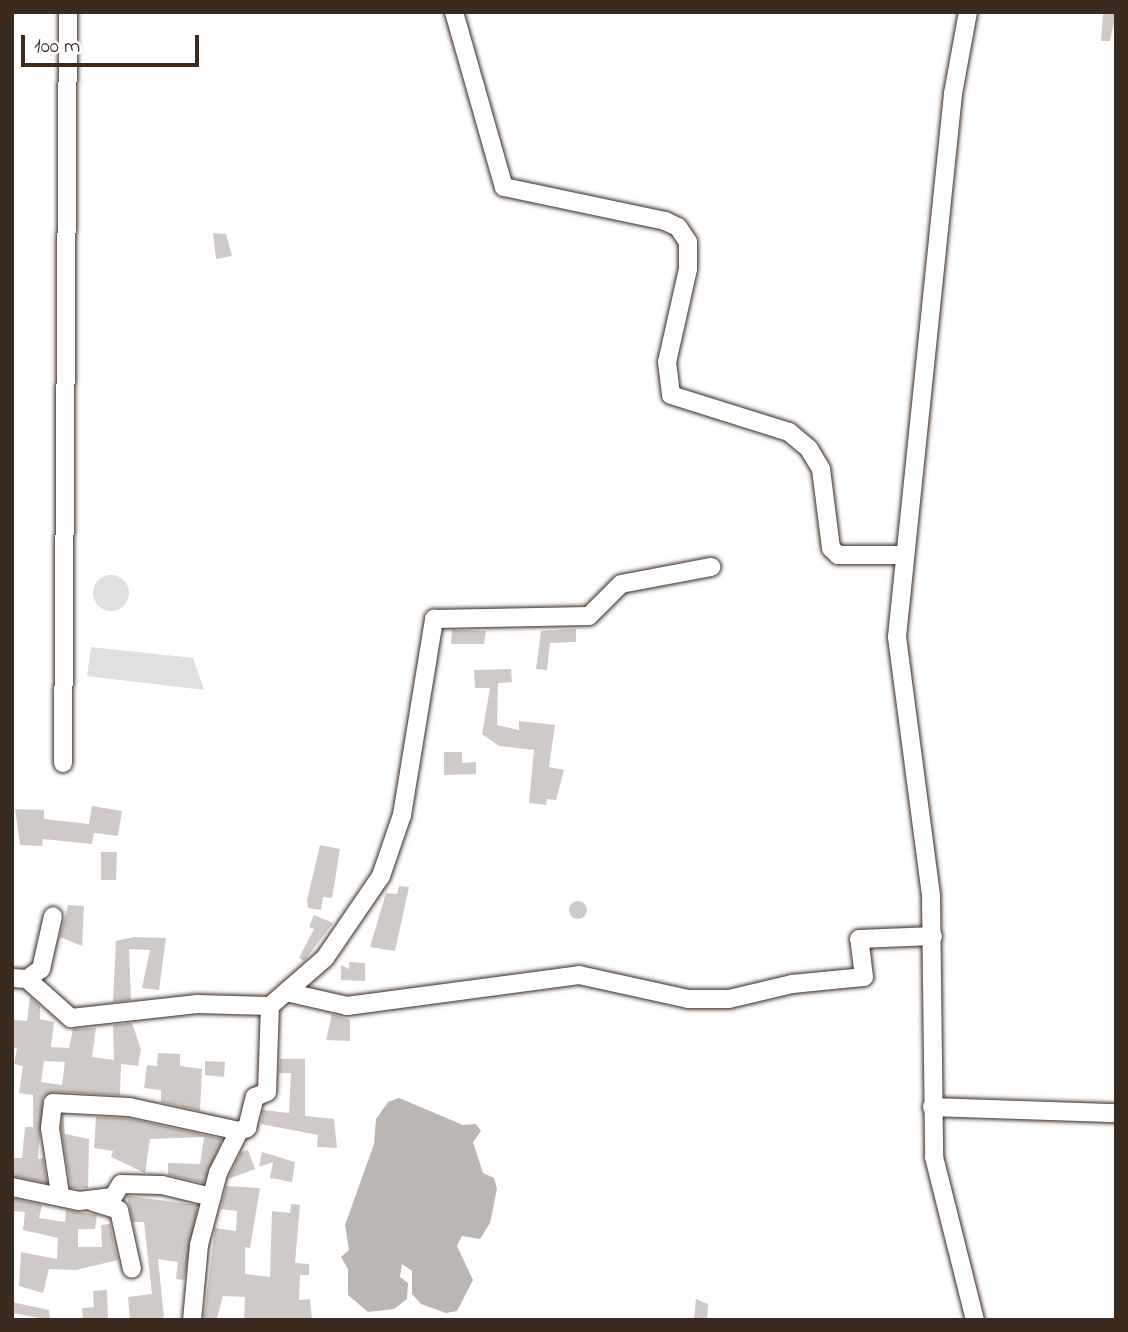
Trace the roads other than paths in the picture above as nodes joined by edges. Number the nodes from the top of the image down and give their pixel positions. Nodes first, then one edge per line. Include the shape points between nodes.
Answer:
1 (68, 12) edge
2 (454, 12) edge
3 (968, 12) edge
4 (903, 555) junction
5 (711, 567) dead end
6 (62, 763) dead end
7 (53, 916) dead end
8 (933, 936) junction
9 (19, 978) edge
10 (286, 992) junction
11 (270, 1006) junction
12 (932, 1107) junction
13 (1116, 1113) edge
14 (239, 1132) junction
15 (12, 1187) edge
16 (60, 1194) junction
17 (212, 1197) junction
18 (87, 1200) junction
19 (132, 1269) dead end
20 (192, 1320) edge
21 (975, 1320) edge

1 - 6 street
2 - 4 street via 504,187 665,221 678,227 688,243 688,270 667,362 671,395 789,432 809,449 821,469 831,548 838,555
3 - 4 street via 953,94 914,508
4 - 8 street via 897,637
5 - 10 street via 621,584 589,616 435,619 402,815 381,876 325,958
7 - 9 street via 41,969
8 - 10 street via 859,939 864,977 792,984 729,999 688,999 579,975 347,1006
8 - 12 street
9 - 11 street via 71,1018 197,1004
10 - 11 street
11 - 14 street via 267,1092 255,1097 247,1128
12 - 13 street
12 - 21 street via 934,1157
14 - 16 street via 130,1107 53,1103 50,1128
14 - 17 street via 228,1147
15 - 16 street
16 - 18 street
17 - 18 street via 162,1185 121,1184 113,1197
17 - 20 street via 199,1245
18 - 19 street via 119,1210

